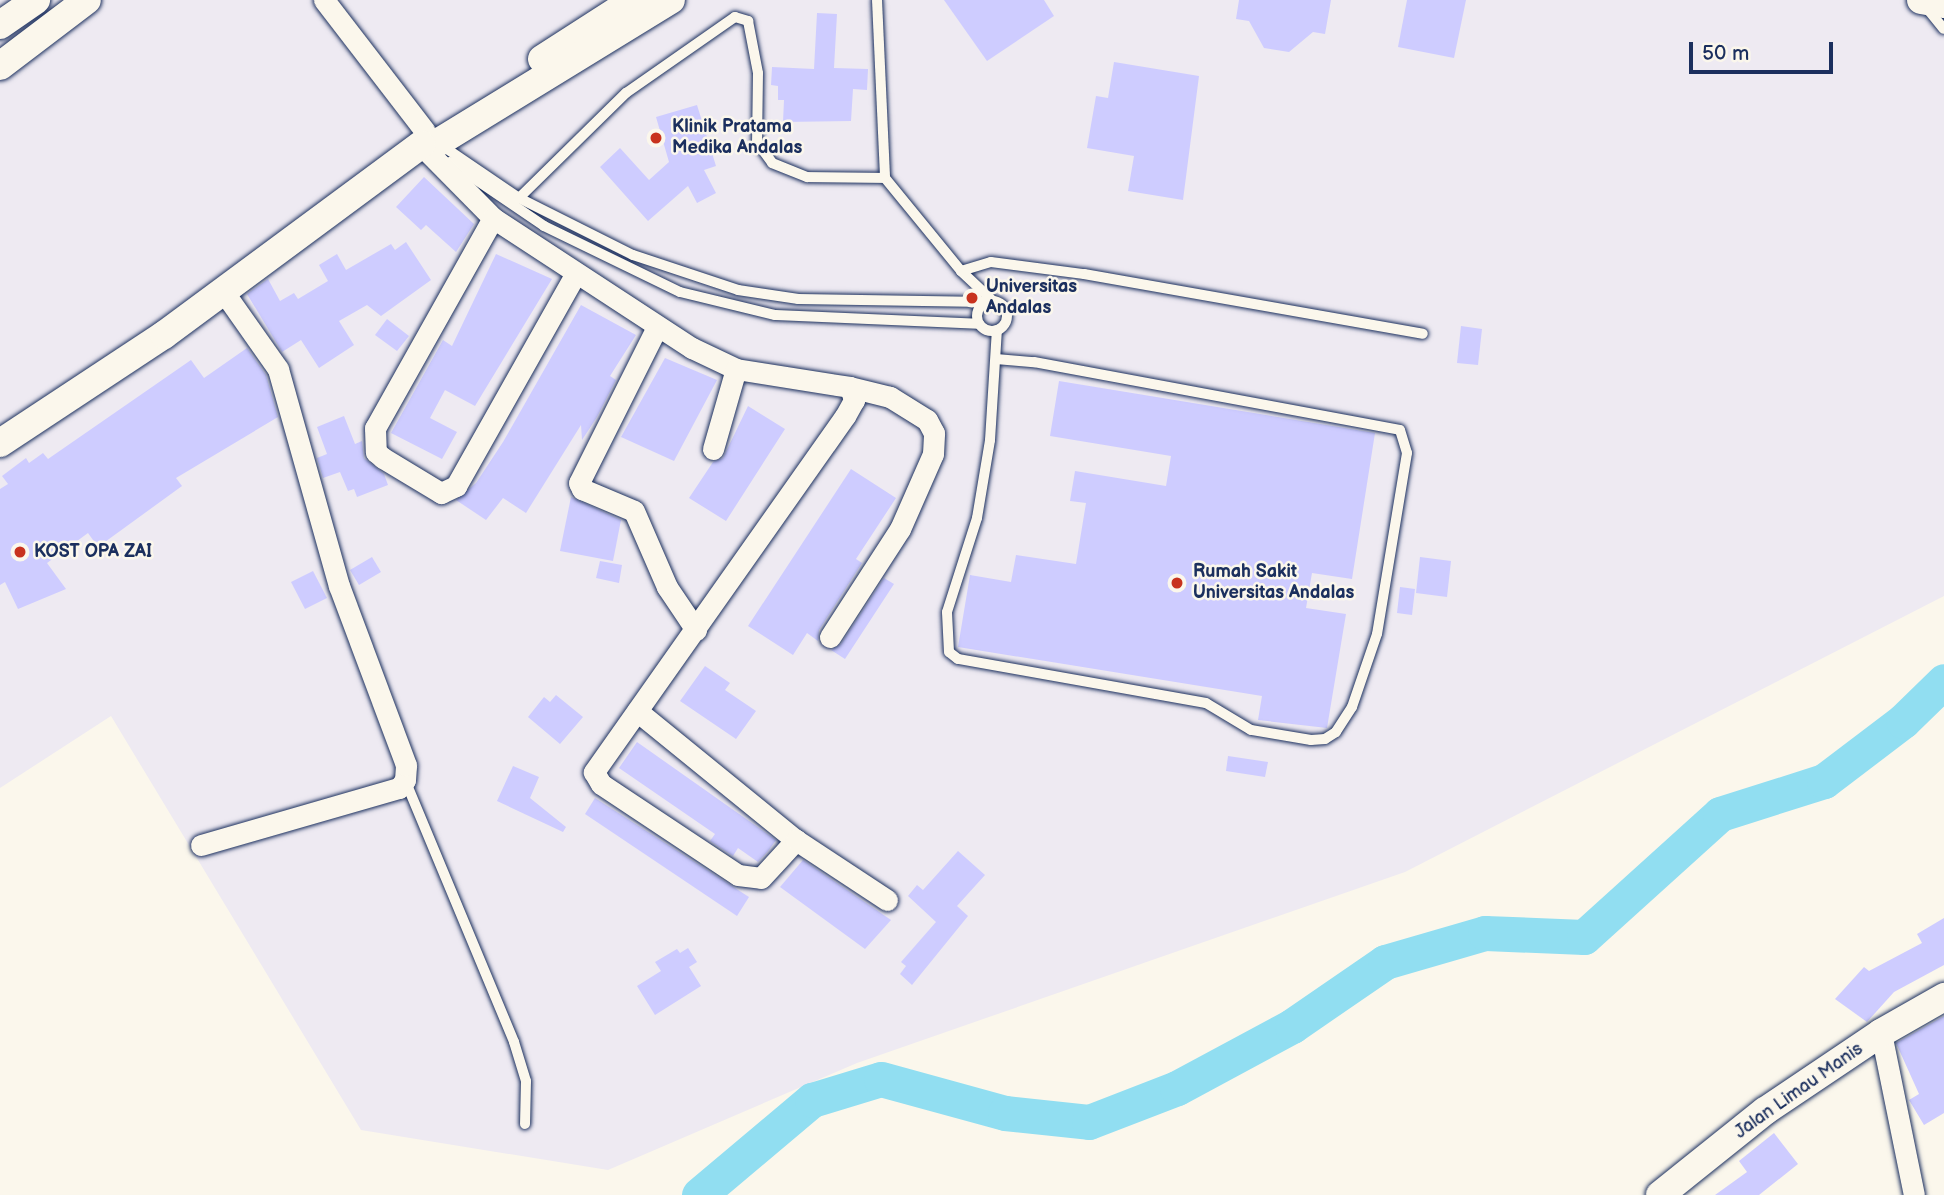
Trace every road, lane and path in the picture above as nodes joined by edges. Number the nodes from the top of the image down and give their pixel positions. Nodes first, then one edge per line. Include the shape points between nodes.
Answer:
1 (36, 0) edge
2 (86, 0) edge
3 (324, 0) edge
4 (634, 0) edge
5 (671, 0) edge
6 (877, 0) edge
7 (1920, 0) edge
8 (1944, 4) edge
9 (0, 25) edge
10 (1944, 29) edge
11 (0, 66) edge
12 (430, 141) junction
13 (885, 178) junction
14 (519, 198) junction
15 (493, 218) junction
16 (961, 271) junction
17 (575, 275) junction
18 (223, 291) junction
19 (990, 302) junction
20 (979, 324) junction
21 (657, 327) junction
22 (997, 330) junction
23 (1423, 334) dead end
24 (996, 359) junction
25 (736, 369) junction
26 (850, 387) junction
27 (0, 443) edge
28 (713, 449) dead end
29 (696, 629) junction
30 (830, 638) dead end
31 (637, 711) junction
32 (405, 780) junction
33 (796, 839) junction
34 (201, 845) dead end
35 (887, 900) dead end
36 (1944, 997) edge
37 (1881, 1033) junction
38 (525, 1124) dead end
39 (1660, 1195) edge
40 (1914, 1195) edge

1 - 9 street
2 - 11 street
3 - 12 street
4 - 12 street
5 - 12 street
6 - 13 lane
7 - 8 street
7 - 10 lane
12 - 14 lane
12 - 15 street
12 - 18 street
12 - 20 lane via 508,205 590,251 680,292 775,314
13 - 14 lane via 807,177 772,163 757,142 758,73 748,21 735,18 626,93
13 - 16 lane
14 - 19 lane via 633,255 738,290 824,300
15 - 17 street
15 - 17 street via 375,428 376,452 383,458 441,493 456,486
16 - 19 lane
16 - 23 lane via 990,262 1084,274
17 - 21 street
18 - 27 street
18 - 32 street via 278,369 340,586 406,765
19 - 20 lane via 978,311
19 - 22 lane via 1006,314
20 - 22 lane
21 - 25 street
21 - 29 street via 579,483 582,489 634,511 667,587
22 - 24 lane
24 - 24 lane via 1034,362 1399,430 1407,453 1377,634 1352,707 1336,733 1311,740 1251,730 1206,703 958,659 949,652 947,612 977,518 990,440
25 - 26 street
25 - 28 street
26 - 29 street via 853,400 845,416
26 - 30 street via 890,397 920,414 934,433 934,444 918,494 900,529
29 - 31 street
31 - 33 street
31 - 33 street via 597,762 594,772 601,784 746,877 761,878
32 - 34 street via 387,792
32 - 38 lane via 514,1042 526,1081
33 - 35 street
36 - 37 street, Jalan Limau Manis
37 - 39 street, Jalan Limau Manis via 1765,1111
37 - 40 street

